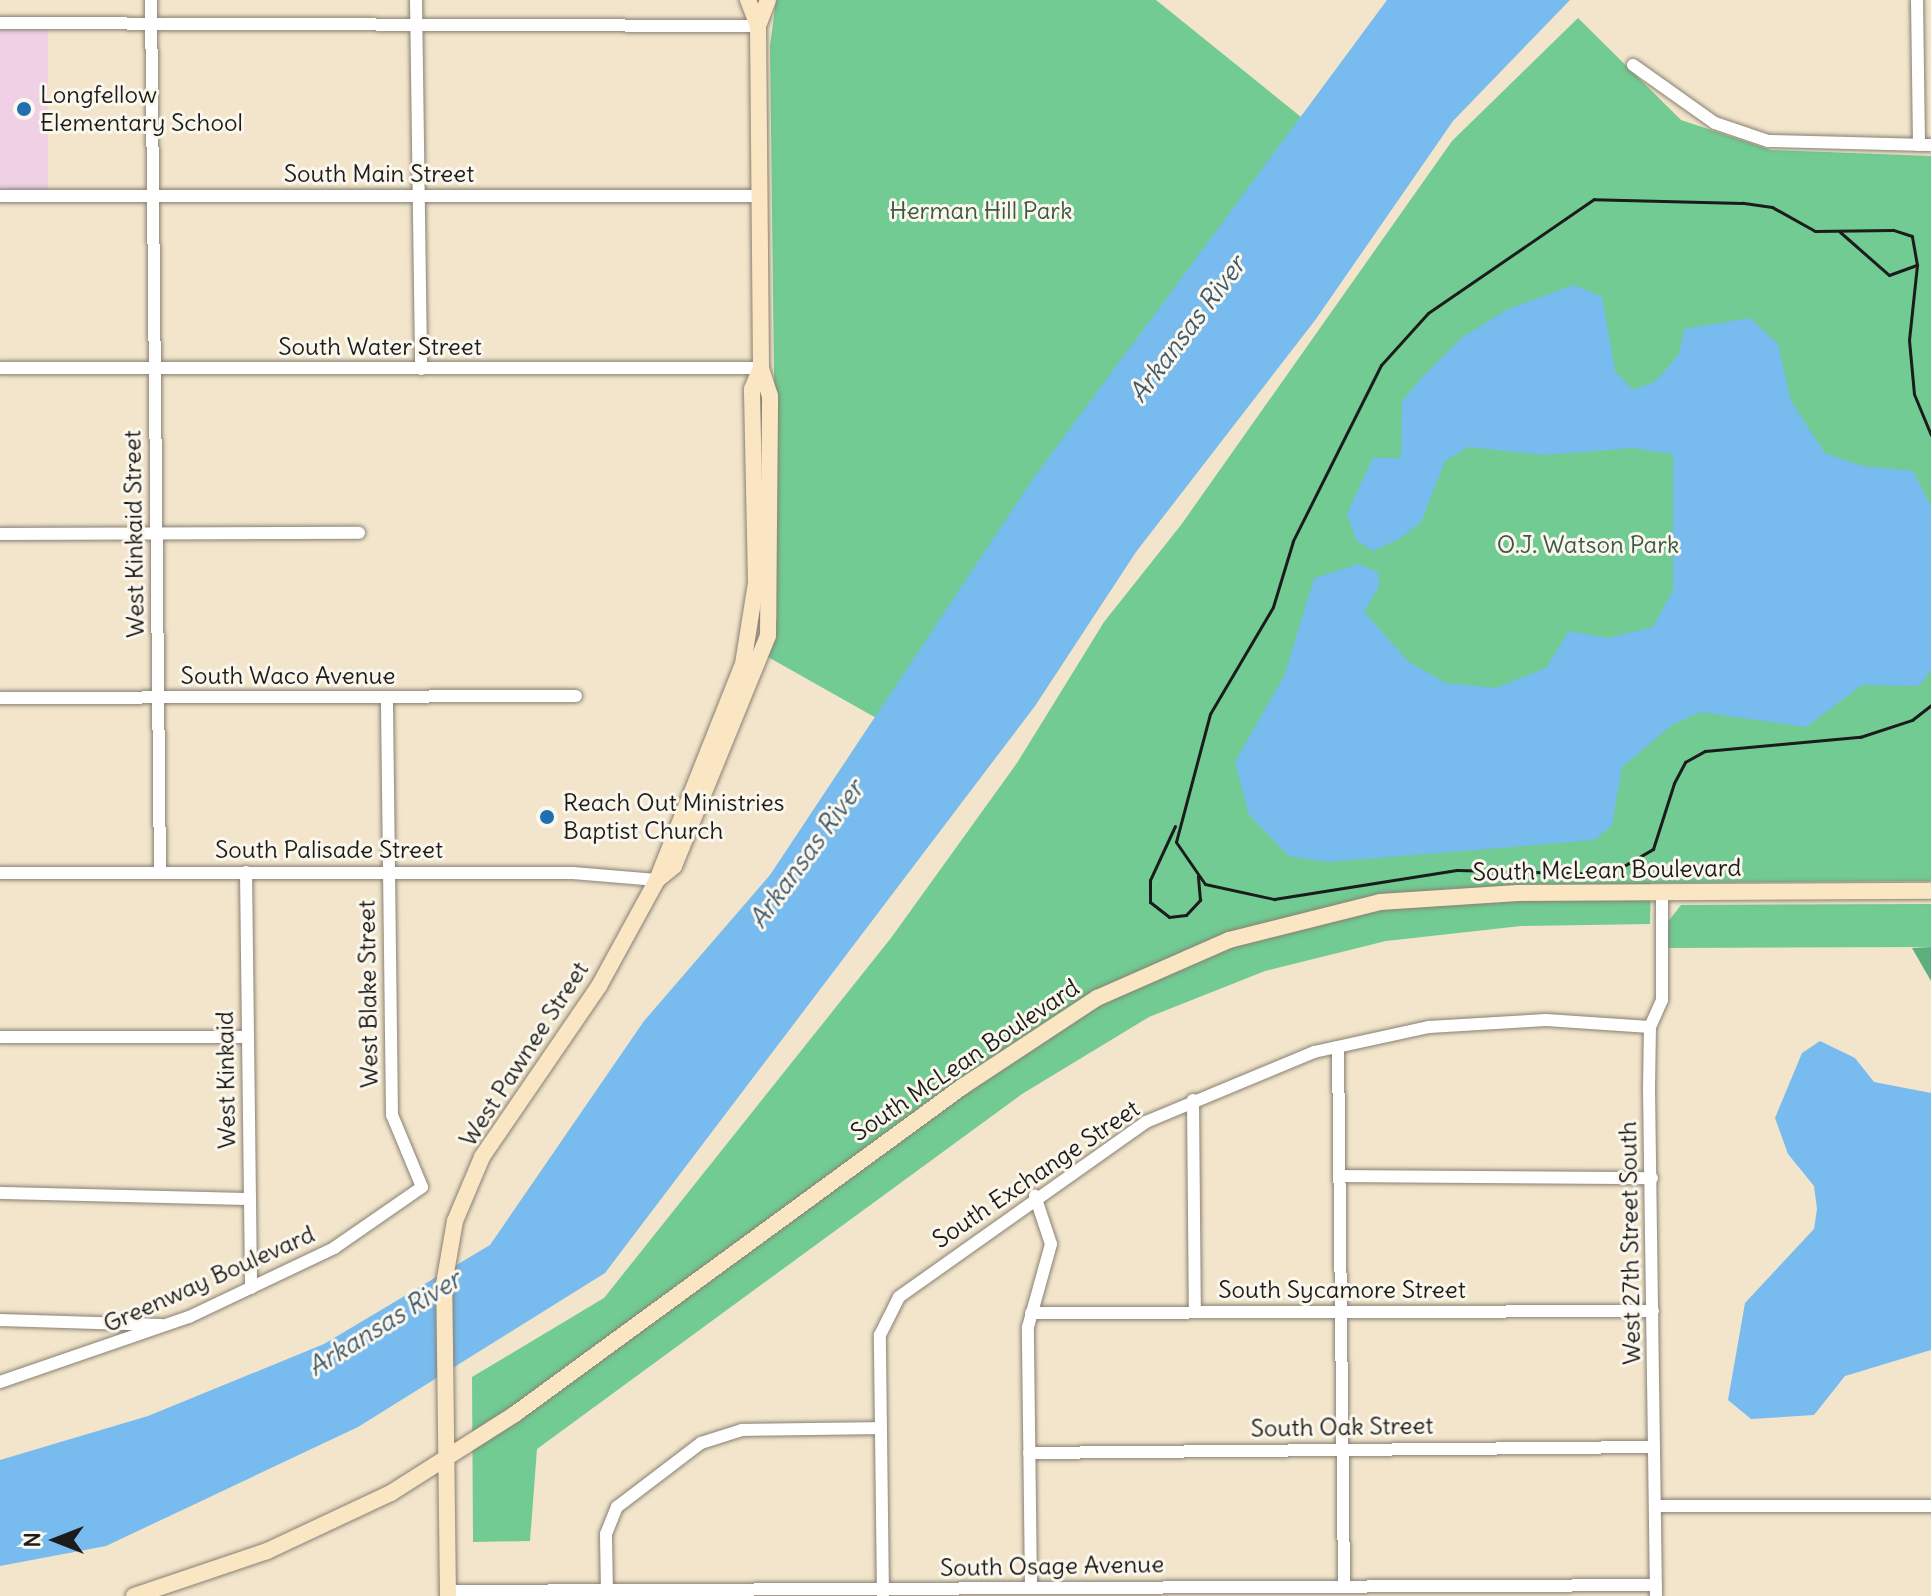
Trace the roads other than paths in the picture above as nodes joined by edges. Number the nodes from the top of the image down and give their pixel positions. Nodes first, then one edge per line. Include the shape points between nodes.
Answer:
1 (151, 0) edge
2 (416, 0) edge
3 (748, 0) edge
4 (768, 0) edge
5 (1917, 0) edge
6 (0, 23) edge
7 (151, 23) junction
8 (416, 23) junction
9 (758, 26) junction
10 (1633, 65) dead end
11 (1925, 145) edge
12 (0, 196) edge
13 (153, 196) junction
14 (418, 196) junction
15 (759, 196) junction
16 (0, 368) edge
17 (155, 368) junction
18 (761, 368) junction
19 (421, 369) junction
20 (359, 533) dead end
21 (0, 534) edge
22 (156, 534) junction
23 (576, 696) dead end
24 (0, 698) edge
25 (158, 698) junction
26 (387, 698) junction
27 (160, 872) junction
28 (246, 872) junction
29 (388, 872) junction
30 (0, 873) edge
31 (657, 880) junction
32 (1931, 891) edge
33 (1662, 892) junction
34 (1650, 1027) junction
35 (0, 1037) edge
36 (248, 1037) junction
37 (1338, 1047) junction
38 (1193, 1100) junction
39 (1339, 1176) junction
40 (1652, 1178) junction
41 (422, 1187) joint
42 (0, 1193) edge
43 (1035, 1196) junction
44 (250, 1199) junction
45 (251, 1288) junction
46 (1340, 1311) junction
47 (1653, 1311) junction
48 (1195, 1312) junction
49 (1031, 1313) junction
50 (0, 1320) edge
51 (167, 1325) junction
52 (0, 1382) edge
53 (881, 1428) junction
54 (1654, 1447) junction
55 (1342, 1449) junction
56 (1029, 1453) junction
57 (446, 1458) junction
58 (1655, 1506) junction
59 (1931, 1506) edge
60 (1344, 1587) junction
61 (1031, 1588) junction
62 (1656, 1590) edge
63 (1280, 1591) edge
64 (724, 1592) edge
65 (1054, 1592) edge
66 (448, 1593) edge
67 (607, 1593) junction
68 (883, 1593) edge
69 (134, 1596) edge

1 - 7 street, West Kinkaid Street
2 - 8 street
3 - 9 main road
4 - 9 main road
5 - 11 street
6 - 7 street
7 - 8 street
7 - 13 street, West Kinkaid Street
8 - 9 street
8 - 14 street
9 - 15 main road, West Pawnee Street
10 - 11 street via 1715,123 1768,141
12 - 13 street, South Main Street
13 - 14 street, South Main Street
13 - 17 street, West Kinkaid Street
14 - 15 street, South Main Street
14 - 19 street
15 - 18 main road, West Pawnee Street
16 - 17 street, South Water Street
17 - 19 street, South Water Street
17 - 22 street, West Kinkaid Street
18 - 19 street, South Water Street
18 - 31 main road, West Pawnee Street via 770,396 768,636 674,866
20 - 22 street
21 - 22 street
22 - 25 street, West Kinkaid Street
23 - 26 street, South Waco Avenue
24 - 25 street, South Waco Avenue
25 - 26 street, South Waco Avenue
25 - 27 street, West Kinkaid Street
26 - 29 street, West Blake Street
27 - 28 street, South Palisade Street
27 - 30 street, South Palisade Street
28 - 29 street, South Palisade Street
28 - 36 street, West Kinkaid
29 - 31 street, South Palisade Street
29 - 41 street, West Blake Street via 392,1115
31 - 57 main road, West Pawnee Street via 599,986 482,1157 455,1221 444,1284
32 - 33 main road, South McLean Boulevard
33 - 34 street, West 27th Street South via 1662,1000
33 - 57 main road, South McLean Boulevard via 1380,902 1229,940 1097,998
34 - 37 street, South Exchange Street via 1546,1020 1429,1027
34 - 40 street, West 27th Street South
35 - 36 street
36 - 44 street, West Kinkaid
37 - 38 street, South Exchange Street
37 - 39 street
38 - 43 street, South Exchange Street
38 - 48 street
39 - 40 street
39 - 46 street
40 - 47 street, West 27th Street South
41 - 45 street, Greenway Boulevard via 334,1248
42 - 44 street
43 - 49 street via 1051,1244
43 - 53 street, South Exchange Street via 899,1297 884,1319
44 - 45 street, West Kinkaid
45 - 51 street, Greenway Boulevard
46 - 47 street, South Sycamore Street
46 - 48 street, South Sycamore Street
46 - 55 street
47 - 54 street, West 27th Street South
48 - 49 street, South Sycamore Street
49 - 56 street
50 - 51 street
51 - 52 street, Greenway Boulevard
53 - 67 street via 742,1430 701,1443 617,1507 606,1534
53 - 68 street
54 - 55 street, South Oak Street
54 - 58 street, West 27th Street South
55 - 56 street, South Oak Street
55 - 60 street
56 - 61 street
57 - 66 main road, West Pawnee Street
57 - 69 main road, South McLean Boulevard via 267,1551
58 - 59 street
58 - 62 street, West 27th Street South
60 - 62 street, South Osage Avenue
60 - 63 street, South Osage Avenue
61 - 65 street, South Osage Avenue
61 - 68 street, South Osage Avenue
63 - 65 street, South Osage Avenue
64 - 67 street, South Osage Avenue
64 - 68 street, South Osage Avenue
66 - 67 street, South Osage Avenue

